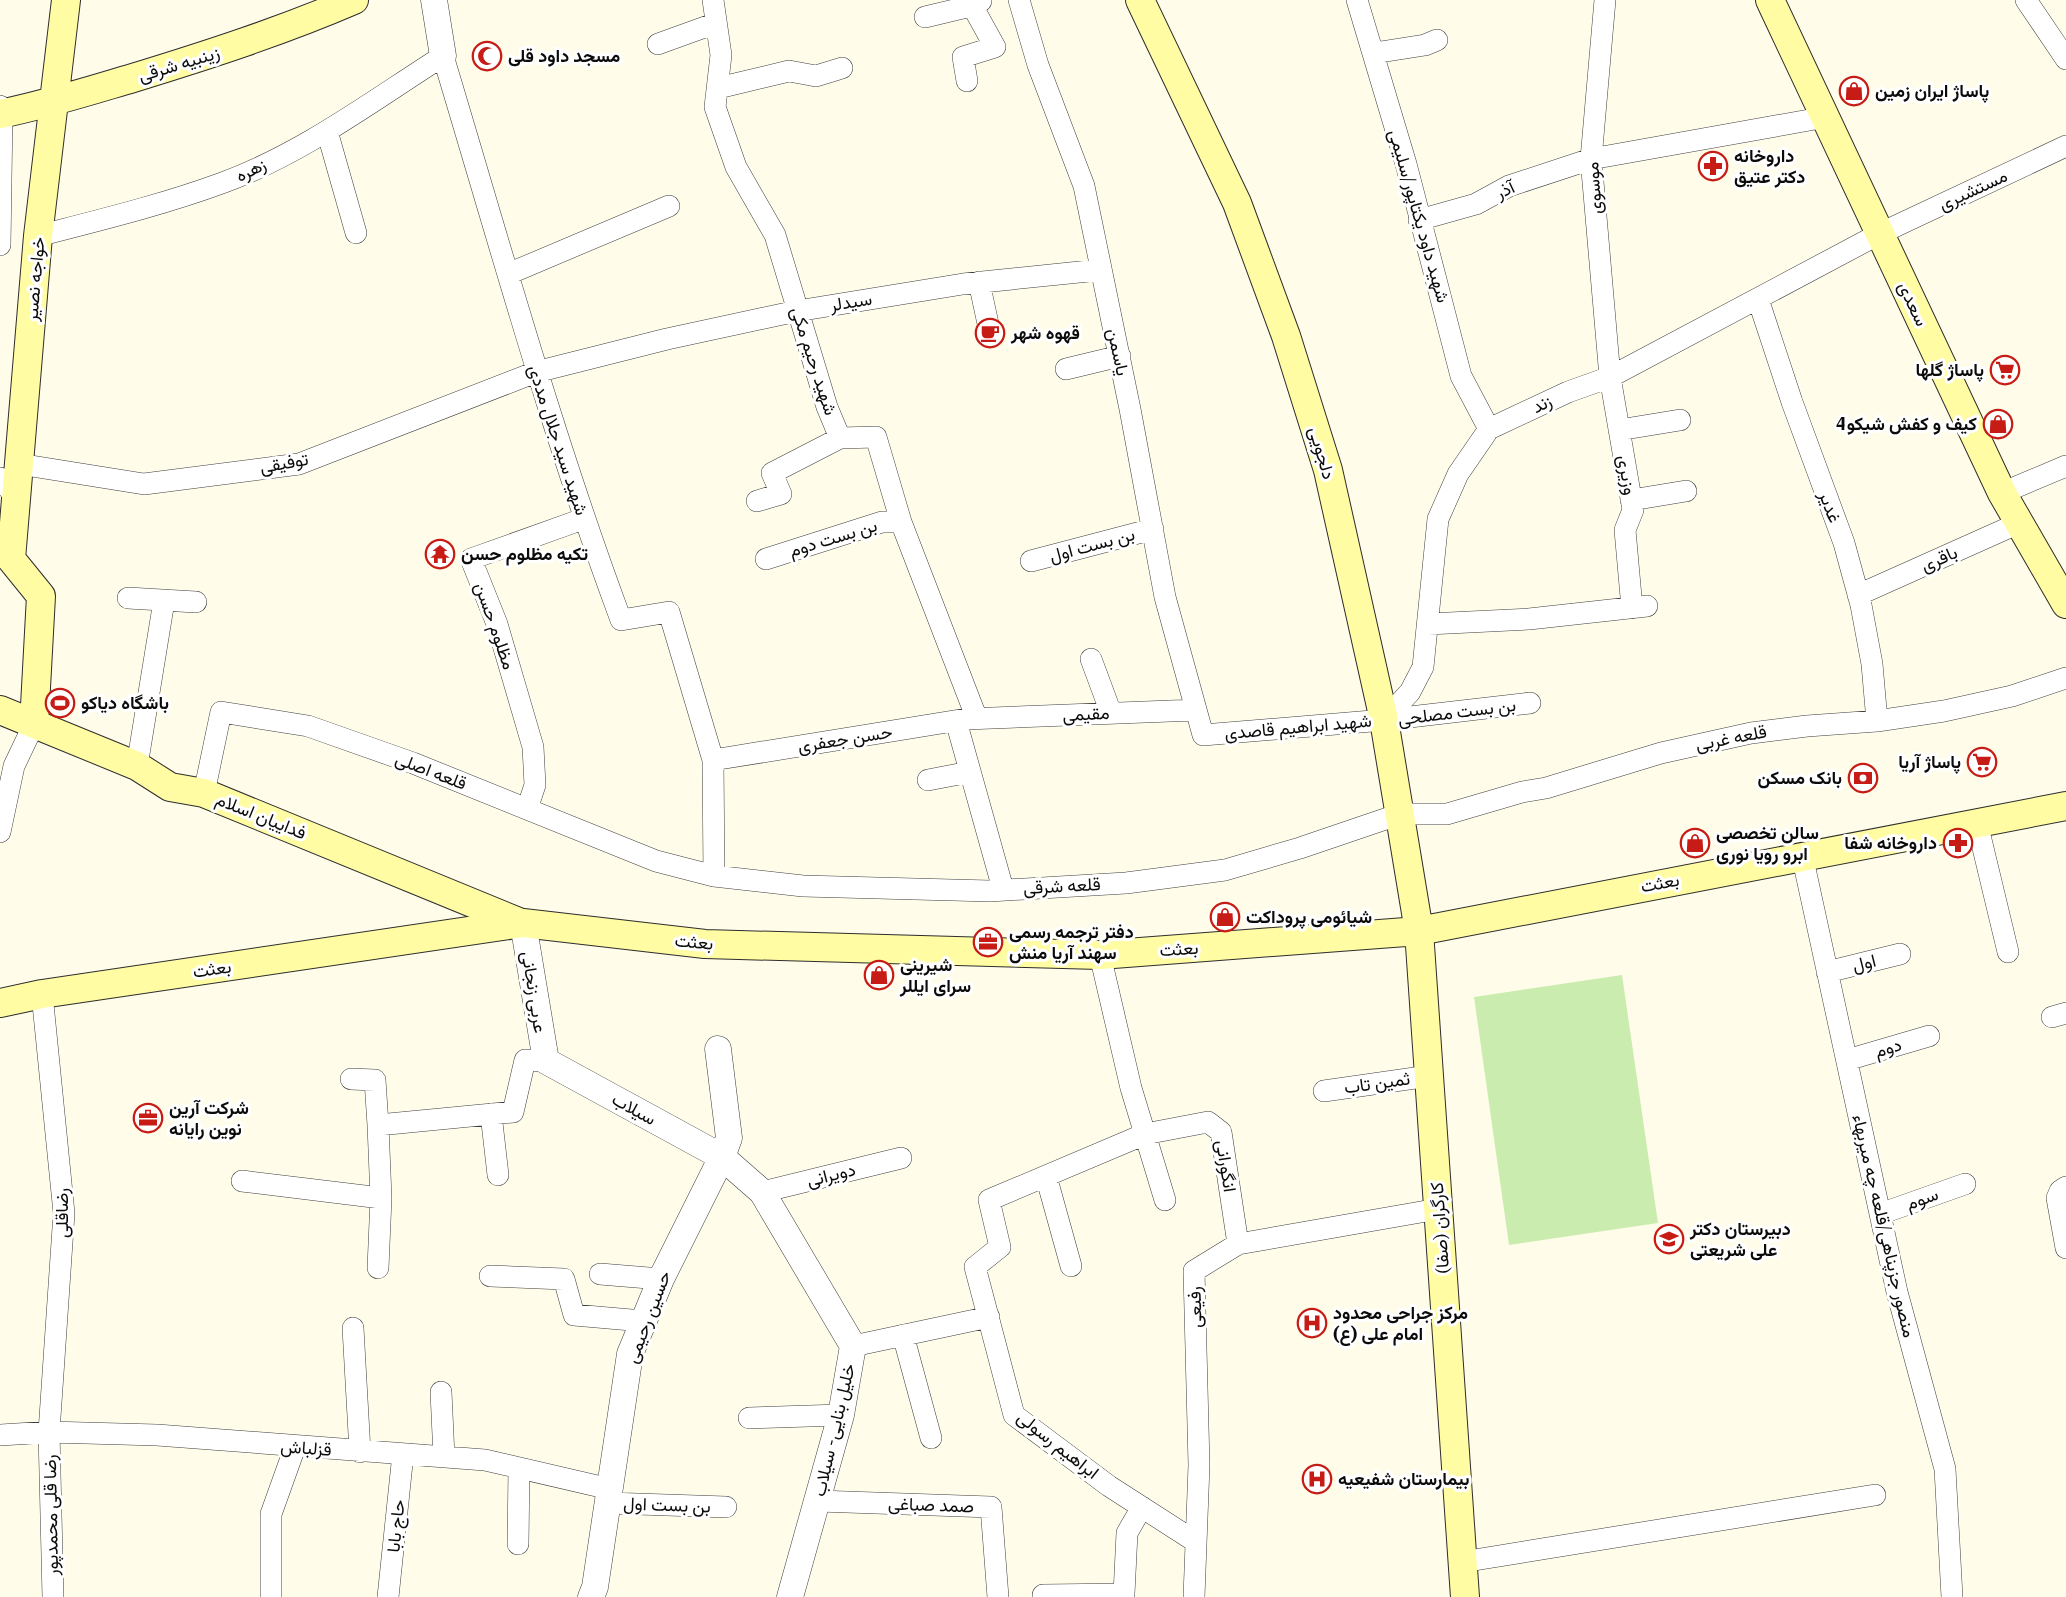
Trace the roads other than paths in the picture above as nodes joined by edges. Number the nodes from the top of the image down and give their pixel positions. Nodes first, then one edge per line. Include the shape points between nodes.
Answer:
1 (66, 0) edge
2 (354, 0) edge
3 (434, 0) edge
4 (713, 0) edge
5 (1018, 0) edge
6 (1140, 0) edge
7 (1357, 0) edge
8 (1605, 0) edge
9 (1770, 0) edge
10 (2026, 0) edge
11 (974, 2) edge
12 (925, 18) dead end
13 (716, 23) junction
14 (1437, 40) dead end
15 (658, 44) dead end
16 (1374, 53) junction
17 (443, 56) junction
18 (2066, 59) edge
19 (842, 68) dead end
20 (967, 81) dead end
21 (717, 88) junction
22 (56, 101) junction
23 (1, 111) edge
24 (1826, 117) junction
25 (327, 131) junction
26 (2066, 146) edge
27 (1591, 159) junction
28 (669, 206) dead end
29 (1419, 220) junction
30 (356, 233) dead end
31 (1880, 234) junction
32 (38, 236) junction
33 (0, 245) edge
34 (1099, 270) junction
35 (508, 274) junction
36 (979, 282) junction
37 (1758, 299) junction
38 (797, 311) junction
39 (990, 333) dead end
40 (1120, 356) junction
41 (1066, 369) dead end
42 (536, 372) junction
43 (1610, 377) junction
44 (1680, 420) dead end
45 (1489, 429) junction
46 (1619, 430) junction
47 (840, 438) junction
48 (2066, 466) edge
49 (12, 480) edge
50 (1686, 491) dead end
51 (2002, 493) junction
52 (1631, 500) junction
53 (757, 501) dead end
54 (583, 519) junction
55 (901, 522) junction
56 (2019, 523) junction
57 (1153, 529) junction
58 (766, 559) dead end
59 (1031, 561) dead end
60 (6, 566) edge
61 (1858, 595) junction
62 (128, 598) dead end
63 (164, 601) junction
64 (196, 602) dead end
65 (2066, 604) edge
66 (1428, 624) junction
67 (1091, 659) dead end
68 (2066, 678) edge
69 (1530, 703) dead end
70 (0, 710) edge
71 (1196, 710) junction
72 (1111, 713) junction
73 (977, 719) junction
74 (1384, 720) junction
75 (956, 721) junction
76 (1876, 721) junction
77 (34, 724) junction
78 (713, 760) junction
79 (137, 766) junction
80 (970, 772) junction
81 (928, 780) dead end
82 (204, 793) junction
83 (2066, 807) edge
84 (527, 809) junction
85 (1400, 814) junction
86 (1977, 823) junction
87 (0, 832) edge
88 (1802, 855) junction
89 (714, 876) junction
90 (1003, 889) junction
91 (523, 923) junction
92 (1419, 931) junction
93 (2008, 952) dead end
94 (1900, 954) dead end
95 (1100, 955) junction
96 (1827, 972) junction
97 (42, 994) junction
98 (0, 1003) edge
99 (1929, 1036) dead end
100 (718, 1049) dead end
101 (1847, 1060) junction
102 (546, 1061) junction
103 (1429, 1076) junction
104 (351, 1079) dead end
105 (1324, 1091) dead end
106 (491, 1114) junction
107 (378, 1125) junction
108 (1145, 1134) junction
109 (722, 1157) junction
110 (901, 1158) dead end
111 (498, 1174) dead end
112 (1046, 1176) junction
113 (242, 1181) dead end
114 (1965, 1184) dead end
115 (2063, 1189) edge
116 (762, 1192) junction
117 (381, 1198) junction
118 (1165, 1200) dead end
119 (1438, 1209) junction
120 (1880, 1214) junction
121 (1238, 1244) junction
122 (2066, 1248) edge
123 (1071, 1266) dead end
124 (975, 1267) joint
125 (378, 1268) dead end
126 (600, 1274) dead end
127 (490, 1276) dead end
128 (661, 1279) junction
129 (989, 1317) junction
130 (644, 1321) junction
131 (353, 1328) dead end
132 (903, 1335) junction
133 (853, 1346) junction
134 (441, 1392) dead end
135 (841, 1414) junction
136 (749, 1418) dead end
137 (49, 1432) junction
138 (0, 1435) edge
139 (931, 1438) dead end
140 (295, 1447) junction
141 (360, 1452) junction
142 (403, 1455) junction
143 (444, 1457) junction
144 (519, 1468) junction
145 (1875, 1495) dead end
146 (609, 1496) junction
147 (818, 1501) junction
148 (1142, 1507) junction
149 (726, 1508) dead end
150 (1196, 1542) junction
151 (518, 1544) dead end
152 (1462, 1562) junction
153 (1043, 1595) dead end
154 (53, 1597) edge
155 (270, 1597) edge
156 (388, 1597) edge
157 (591, 1597) edge
158 (790, 1597) edge
159 (998, 1597) edge
160 (1194, 1597) edge
161 (1465, 1597) edge
162 (1953, 1597) edge

1 - 22 main road, خواجه نصیر
2 - 22 main road, زینبیه شرقی via 227,50
3 - 17 street
4 - 13 street, شهید رحیم مکی
5 - 34 street, یاسمن via 1084,186
6 - 74 main road, دلجویی via 1237,203 1286,336 1328,470
7 - 16 street, شهید داود یکتاپور/سلیمی
8 - 27 street, موسوی
9 - 24 main road, سعدی
10 - 18 street
11 - 12 street
11 - 20 street via 995,47 963,57
13 - 15 street
13 - 21 street, شهید رحیم مکی via 721,55
14 - 16 street
16 - 29 street, شهید داود یکتاپور/سلیمی
17 - 25 street, زهره
17 - 35 street, شهید سید جلال مددی
19 - 21 street via 816,76 789,70
21 - 38 street, شهید رحیم مکی via 715,107 736,167 775,235
22 - 23 main road, زینبیه شرقی
22 - 32 main road, خواجه نصیر
23 - 33 street
24 - 27 street, آذر
24 - 31 main road, سعدی
25 - 30 street
25 - 32 street, زهره via 224,183
26 - 31 street, مستشیری
27 - 29 street, آذر via 1509,186 1476,204
27 - 43 street, موسوی
28 - 35 street
29 - 45 street, شهید داود یکتاپور/سلیمی via 1461,376
31 - 37 street, زند
31 - 51 main road, سعدی
32 - 49 main road, خواجه نصیر
34 - 36 street, سیدلر
34 - 40 street, یاسمن
35 - 42 street, شهید سید جلال مددی
36 - 38 street, سیدلر
36 - 39 street
37 - 43 street, زند
37 - 61 street, غدیر via 1844,543
38 - 42 street, سیدلر
38 - 47 street, شهید رحیم مکی
40 - 41 street
40 - 57 street, یاسمن
42 - 49 street, توفیقی via 299,464 144,484
42 - 54 street, شهید سید جلال مددی
43 - 45 street, زند
43 - 46 street, وزیری
44 - 46 street
45 - 66 street via 1458,474 1438,519
46 - 52 street, وزیری
47 - 53 street via 772,473 781,494
47 - 55 street, شهید رحیم مکی via 876,437
48 - 51 street
49 - 60 main road, خواجه نصیر
50 - 52 street
51 - 56 main road, سعدی
52 - 66 street, وزیری via 1633,510 1625,530 1640,607 1529,619
54 - 78 street, شهید سید جلال مددی via 621,620 669,612
54 - 84 street, مظلوم حسن via 471,559 497,624 533,747 535,785
55 - 58 street, بن بست دوم via 882,522
55 - 73 street, شهید رحیم مکی
56 - 61 street, باقری
56 - 65 main road, سعدی
57 - 59 street, بن بست اول
57 - 71 street, یاسمن via 1165,597
60 - 77 main road via 41,596
61 - 76 street, غدیر via 1872,664
62 - 63 street
63 - 64 street
63 - 79 street
66 - 74 street via 1423,667 1410,692
67 - 72 street
68 - 76 street, قلعه غربی via 2012,696
69 - 74 street, بن بست مصلحی
70 - 77 main road, فداییان اسلام
71 - 72 street, مقیمی
71 - 74 street, شهید ابراهیم قاصدی via 1203,735
72 - 73 street, مقیمی
73 - 75 street, حسن جعفری
74 - 85 main road, دلجویی
75 - 78 street, حسن جعفری
75 - 80 street
76 - 85 street, قلعه غربی via 1751,733 1661,753 1447,814
77 - 79 main road, فداییان اسلام
77 - 87 street via 14,766
78 - 89 street, شهید سید جلال مددی
79 - 82 main road, فداییان اسلام via 170,786
80 - 81 street
80 - 90 street
82 - 84 street, قلعه اصلی via 221,712 308,726
82 - 91 main road, فداییان اسلام
83 - 86 main road, بعثت
84 - 89 street, قلعه اصلی via 656,861
85 - 90 street, قلعه شرقی via 1225,870 1126,883
85 - 92 main road, دلجویی
86 - 88 main road, بعثت
86 - 93 street
88 - 92 main road, بعثت
88 - 96 street, منصور جزپناهی/قلعه چه میربهاء
89 - 90 street, قلعه شرقی via 803,886
91 - 95 main road, بعثت via 705,944
91 - 97 main road, بعثت
91 - 102 street, عربی زنجانی
92 - 95 main road, بعثت
92 - 103 main road, کارگران (صفا)
94 - 96 street, اول
95 - 108 street
96 - 101 street, منصور جزپناهی/قلعه چه میربهاء
97 - 98 main road, بعثت
97 - 137 street, رضاقلی via 64,1213
99 - 101 street, دوم
100 - 109 street, حسین رحیمی via 729,1138
101 - 120 street, منصور جزپناهی/قلعه چه میربهاء
102 - 106 street via 525,1060 513,1112
102 - 109 street, سیلاب
103 - 105 street, ثمین تاب
103 - 119 main road, کارگران (صفا)
104 - 107 street via 375,1080
106 - 107 street
106 - 111 street
107 - 117 street
108 - 112 street, انگورانی
108 - 118 street
108 - 121 street, انگورانی via 1208,1122 1221,1132
109 - 116 street, خلیل بنایی- سیلاب
109 - 128 street, حسین رحیمی
110 - 116 street, دویرانی
112 - 123 street
112 - 124 street, انگورانی via 989,1200 1000,1247
113 - 117 street
114 - 120 street, سوم
115 - 122 street via 2057,1198
116 - 133 street, خلیل بنایی- سیلاب
117 - 125 street
119 - 121 street, رفیعی
119 - 152 main road, کارگران (صفا)
120 - 162 street, منصور جزپناهی/قلعه چه میربهاء via 1945,1469
121 - 150 street, رفیعی via 1194,1271 1199,1465
124 - 129 street, ابراهیم رسولی
126 - 128 street
127 - 130 street via 564,1279 574,1315
128 - 130 street, حسین رحیمی
129 - 132 street
129 - 148 street, ابراهیم رسولی via 1014,1414
130 - 146 street, حسین رحیمی via 630,1354
131 - 141 street
132 - 133 street
132 - 139 street
133 - 135 street, خلیل بنایی- سیلاب
134 - 143 street
135 - 136 street
135 - 147 street, خلیل بنایی- سیلاب
137 - 138 street, قزلباش
137 - 140 street, قزلباش via 157,1435
137 - 154 street, رضا قلی محمدپور
140 - 141 street, قزلباش
140 - 155 street via 271,1514
141 - 142 street, قزلباش
142 - 143 street, قزلباش
142 - 156 street, حاج بابا
143 - 144 street, قزلباش
144 - 146 street, قزلباش
144 - 151 street
145 - 152 street
146 - 149 street, بن بست اول
146 - 157 street, حسین رحیمی
147 - 158 street, خلیل بنایی- سیلاب
147 - 159 street, صمد صباغی via 991,1508
148 - 150 street, ابراهیم رسولی
148 - 153 street via 1127,1533 1124,1594
150 - 160 street, رفیعی
152 - 161 main road, کارگران (صفا)

